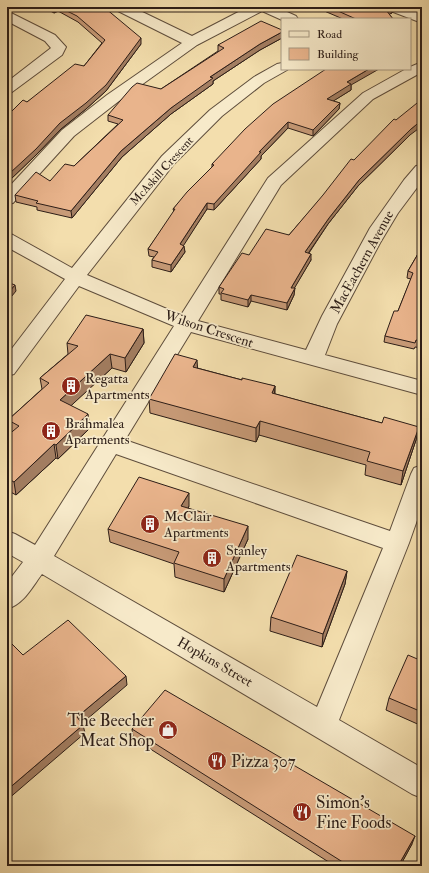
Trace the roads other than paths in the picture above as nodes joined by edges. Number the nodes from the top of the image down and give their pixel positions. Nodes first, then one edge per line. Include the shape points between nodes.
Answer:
1 (121, 7) edge
2 (259, 7) edge
3 (265, 7) edge
4 (393, 7) edge
5 (7, 15) edge
6 (290, 18) edge
7 (422, 19) edge
8 (192, 42) junction
9 (422, 66) edge
10 (281, 68) edge
11 (7, 89) edge
12 (422, 170) edge
13 (7, 199) edge
14 (7, 239) edge
15 (76, 277) junction
16 (186, 324) junction
17 (313, 359) junction
18 (7, 369) edge
19 (422, 388) edge
20 (112, 444) junction
21 (422, 474) edge
22 (7, 541) edge
23 (397, 543) junction
24 (39, 559) junction
25 (7, 599) edge
26 (323, 725) junction
27 (422, 784) edge

1 - 8 street
2 - 8 street
3 - 6 street
4 - 7 street
5 - 11 street via 50,38 59,47 57,52
8 - 13 street via 68,133
9 - 16 street via 368,96 274,182
10 - 15 street, McAskill Crescent via 259,80 216,113 168,160
12 - 17 street, MacEachern Avenue via 406,187 379,226 320,338
14 - 15 street, Wilson Crescent
15 - 16 street, Wilson Crescent
15 - 18 street, McAskill Crescent
16 - 17 street, Wilson Crescent
16 - 20 street
17 - 19 street, Wilson Crescent
20 - 23 street
20 - 24 street
21 - 23 street
22 - 24 street, Hopkins Street
23 - 26 street
24 - 25 street
24 - 26 street, Hopkins Street
26 - 27 street, Hopkins Street

